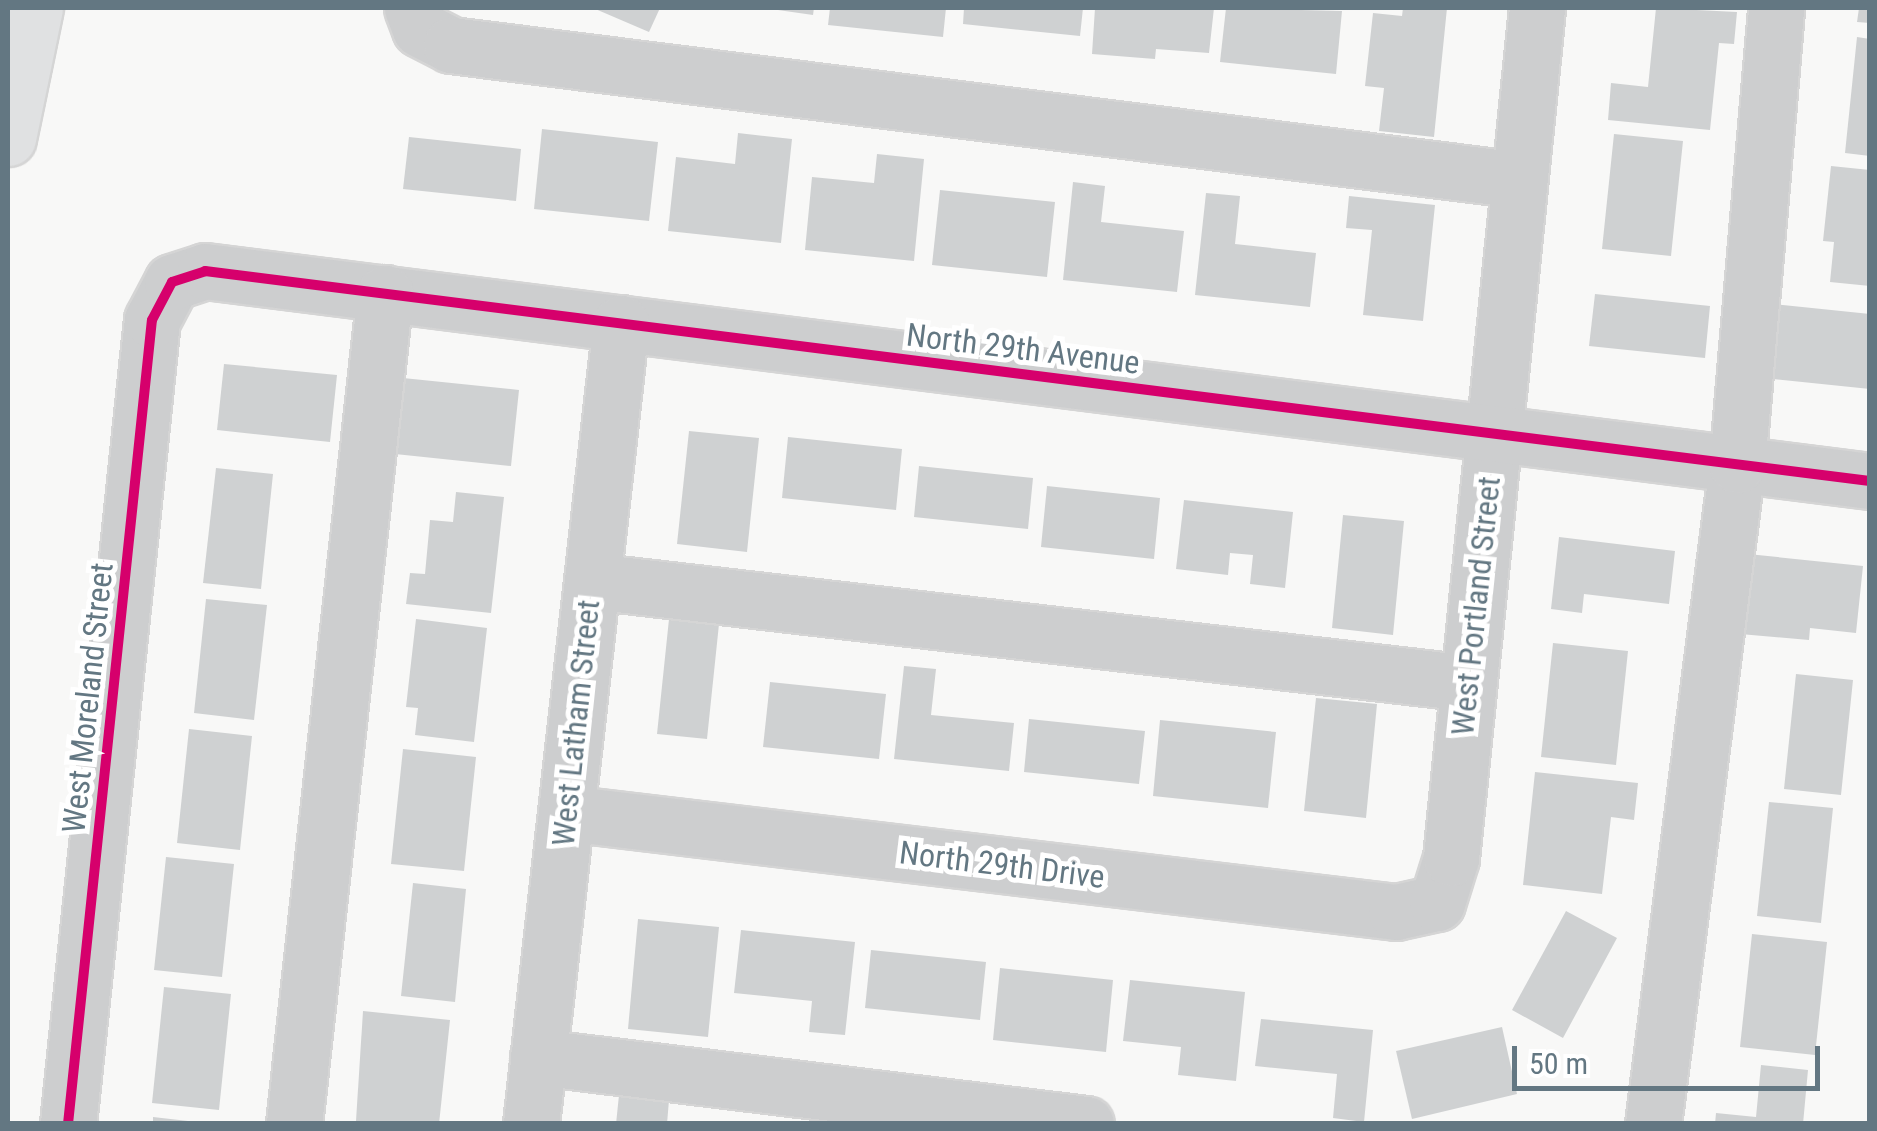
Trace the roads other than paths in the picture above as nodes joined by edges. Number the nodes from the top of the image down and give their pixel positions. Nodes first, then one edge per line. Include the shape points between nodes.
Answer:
1 (35, 8) edge
2 (412, 8) edge
3 (1537, 8) edge
4 (1776, 8) edge
5 (8, 138) edge
6 (1519, 180) junction
7 (172, 282) joint
8 (384, 293) junction
9 (621, 323) junction
10 (1493, 434) junction
11 (1737, 465) junction
12 (1870, 482) edge
13 (592, 581) junction
14 (1468, 683) junction
15 (566, 813) junction
16 (1437, 903) joint
17 (538, 1057) junction
18 (68, 1124) edge
19 (294, 1124) edge
20 (531, 1124) edge
21 (1086, 1124) edge
22 (1653, 1124) edge

1 - 5 highway
2 - 6 street via 420,30 450,45
3 - 6 street, West Portland Street
4 - 11 street
6 - 10 street, West Portland Street
7 - 8 street, North 29th Avenue via 205,271
7 - 18 street, West Moreland Street via 152,320
8 - 9 street, North 29th Avenue
8 - 19 street
9 - 10 street, North 29th Avenue
9 - 13 street, West Latham Street
10 - 11 street, North 29th Avenue
10 - 14 street, West Portland Street
11 - 12 street, North 29th Avenue
11 - 22 street
13 - 14 street
13 - 15 street, West Latham Street
14 - 16 street, West Portland Street via 1451,858
15 - 16 street, North 29th Drive via 1396,912
15 - 17 street, West Latham Street
17 - 20 street, West Latham Street
17 - 21 street

